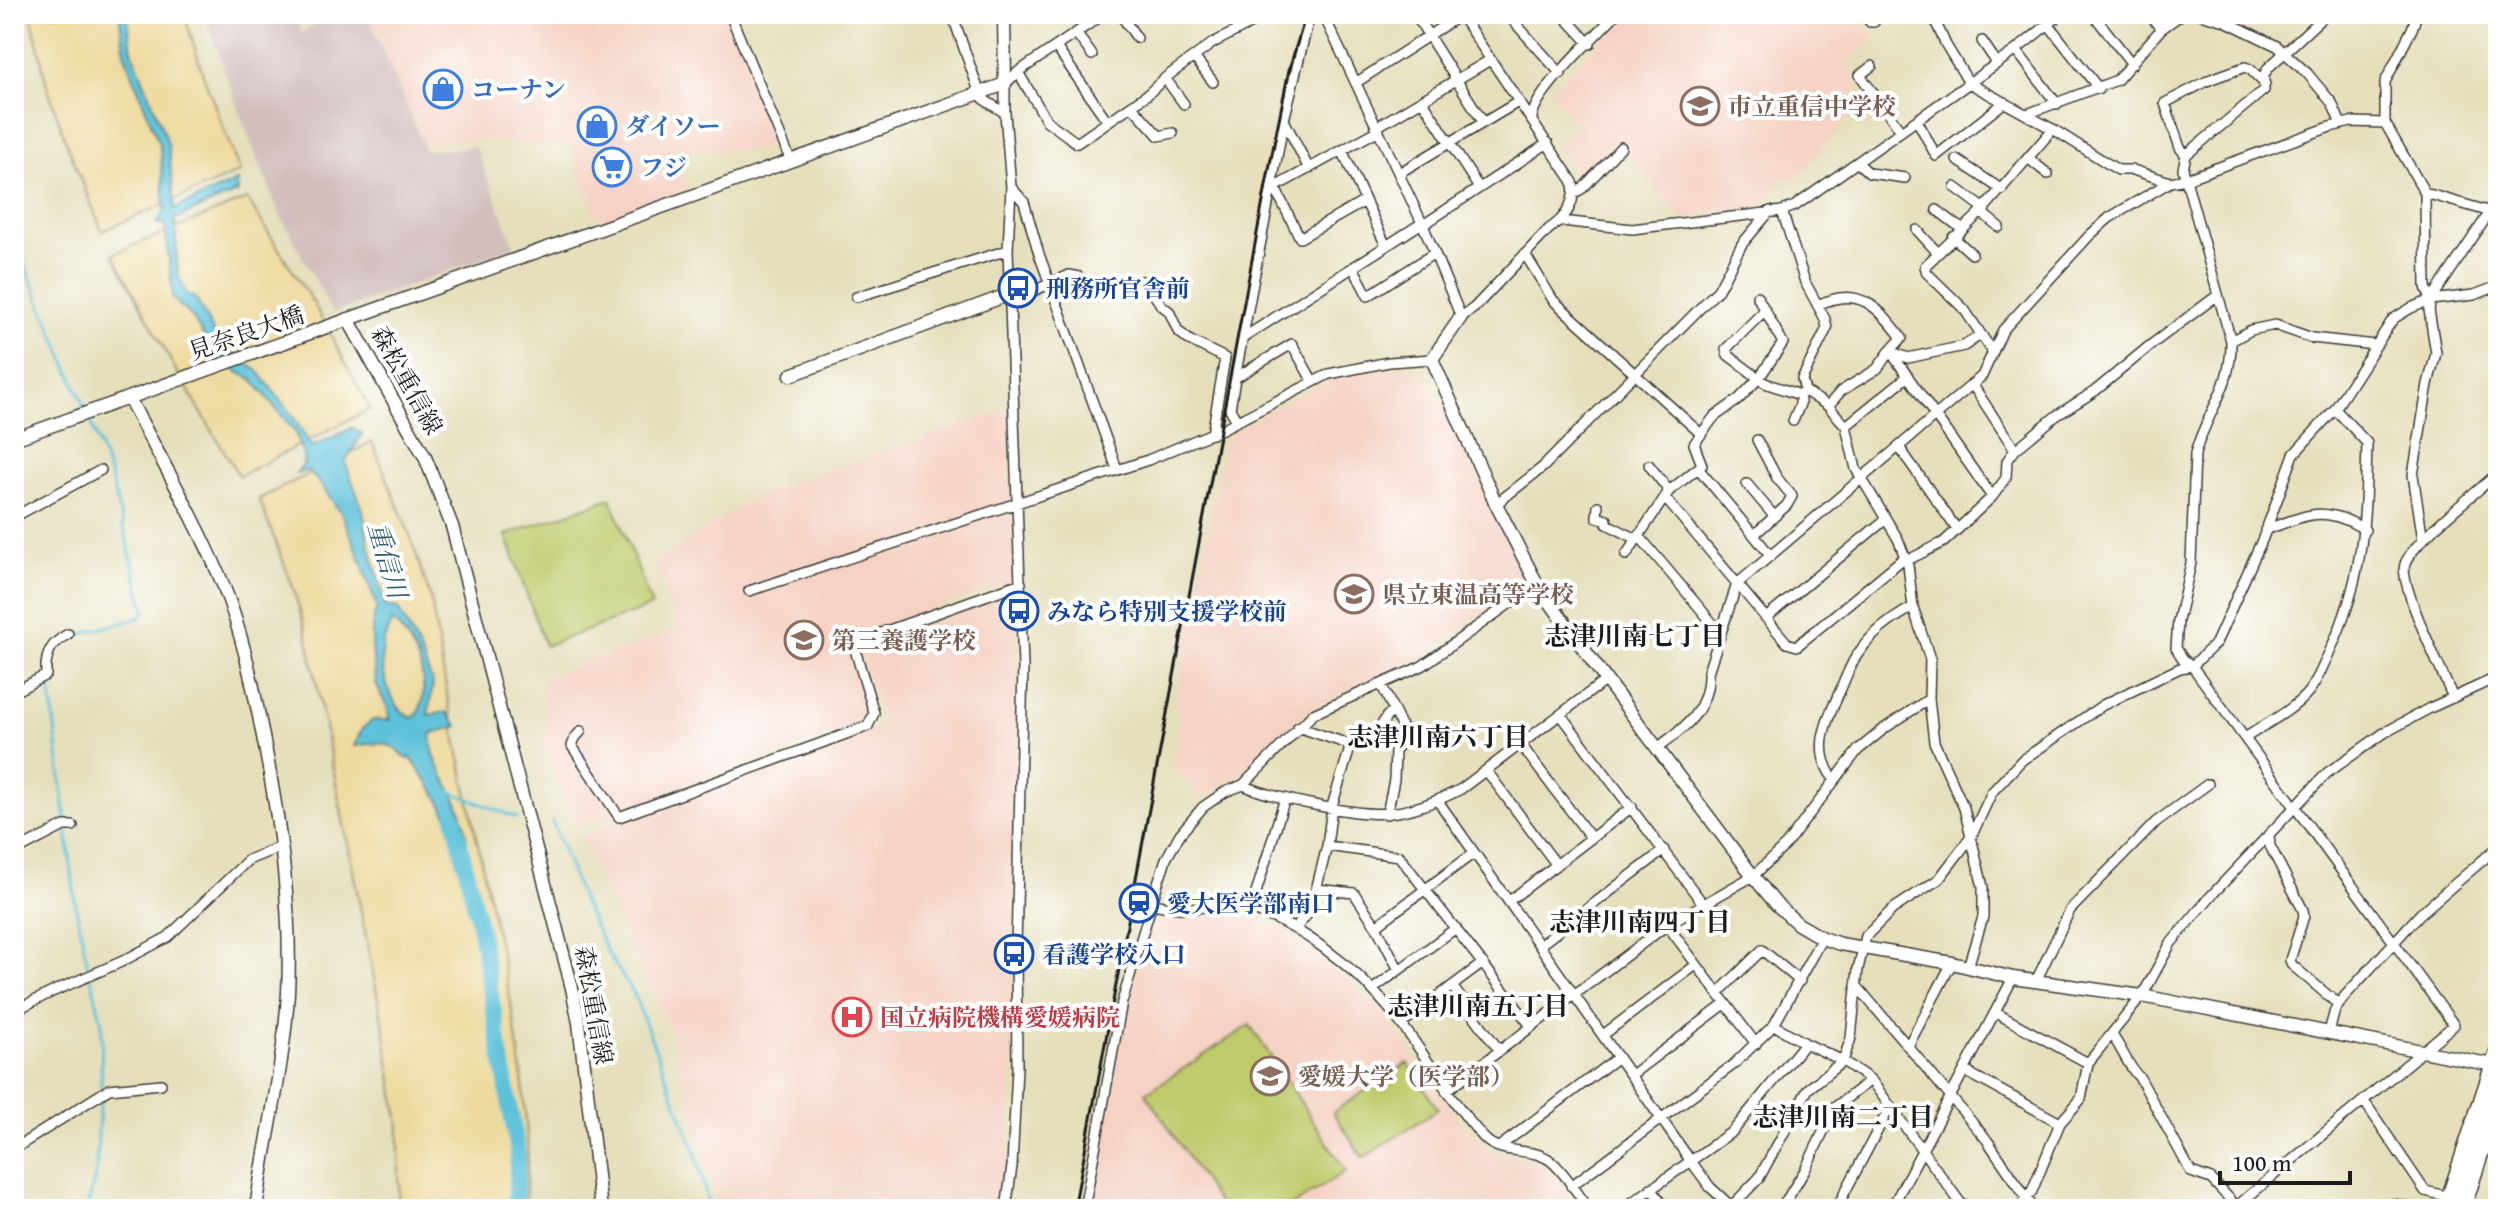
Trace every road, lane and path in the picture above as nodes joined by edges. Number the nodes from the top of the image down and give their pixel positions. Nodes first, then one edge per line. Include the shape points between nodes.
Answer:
1 (730, 14) edge
2 (952, 14) edge
3 (1004, 14) edge
4 (1104, 14) edge
5 (1120, 14) edge
6 (1269, 14) edge
7 (1310, 14) edge
8 (1415, 14) edge
9 (1461, 14) edge
10 (1507, 14) edge
11 (1616, 14) edge
12 (1863, 14) edge
13 (1879, 14) edge
14 (1932, 14) edge
15 (2061, 14) edge
16 (2093, 14) edge
17 (2149, 14) edge
18 (2182, 14) edge
19 (2200, 14) edge
20 (2326, 14) edge
21 (2417, 14) edge
22 (1566, 15) edge
23 (1327, 16) edge
24 (2048, 24) junction
25 (2161, 29) junction
26 (1076, 33) junction
27 (1428, 35) junction
28 (1137, 38) dead end
29 (1982, 41) dead end
30 (1590, 44) junction
31 (1056, 47) junction
32 (2016, 50) junction
33 (2283, 53) junction
34 (1092, 55) dead end
35 (1194, 57) junction
36 (1490, 60) junction
37 (1997, 63) junction
38 (2132, 64) junction
39 (1872, 66) dead end
40 (1018, 72) junction
41 (1561, 74) junction
42 (1165, 78) junction
43 (1456, 80) junction
44 (1213, 82) dead end
45 (1357, 82) junction
46 (1969, 83) junction
47 (1005, 84) junction
48 (2265, 84) junction
49 (2099, 89) junction
50 (980, 94) junction
51 (1422, 100) junction
52 (1518, 102) junction
53 (2005, 102) junction
54 (1184, 104) dead end
55 (2057, 104) junction
56 (1132, 106) junction
57 (1005, 113) junction
58 (2027, 114) junction
59 (1532, 118) junction
60 (1284, 120) junction
61 (1917, 120) junction
62 (1108, 122) junction
63 (1483, 122) junction
64 (2385, 123) junction
65 (2341, 124) junction
66 (1379, 128) junction
67 (2053, 129) junction
68 (1901, 131) junction
69 (1173, 133) dead end
70 (1449, 142) junction
71 (1548, 143) junction
72 (1621, 147) dead end
73 (1342, 150) junction
74 (2186, 155) junction
75 (790, 159) junction
76 (2029, 159) junction
77 (1957, 160) dead end
78 (1857, 162) junction
79 (1309, 169) junction
80 (1399, 173) junction
81 (2048, 174) dead end
82 (1905, 178) dead end
83 (2186, 179) junction
84 (2170, 182) junction
85 (1274, 185) junction
86 (1011, 187) junction
87 (1955, 187) dead end
88 (1479, 188) junction
89 (2002, 190) junction
90 (2498, 192) edge
91 (1575, 193) junction
92 (2425, 193) junction
93 (1365, 201) junction
94 (1937, 210) dead end
95 (1770, 211) junction
96 (1782, 211) junction
97 (1983, 211) junction
98 (2494, 213) edge
99 (1562, 221) junction
100 (1423, 224) junction
101 (1999, 227) dead end
102 (1962, 229) junction
103 (1917, 230) dead end
104 (1953, 237) junction
105 (1386, 246) junction
106 (1008, 250) junction
107 (1937, 252) junction
108 (1433, 254) junction
109 (1525, 254) junction
110 (1972, 254) dead end
111 (1353, 267) junction
112 (1049, 284) junction
113 (2498, 286) edge
114 (2218, 295) junction
115 (1757, 296) dead end
116 (856, 297) dead end
117 (1010, 297) junction
118 (2431, 300) junction
119 (1818, 305) junction
120 (1764, 311) junction
121 (1461, 317) junction
122 (348, 319) junction
123 (1980, 335) junction
124 (1243, 338) junction
125 (2231, 341) junction
126 (2375, 345) junction
127 (1890, 351) junction
128 (1993, 352) junction
129 (1432, 359) junction
130 (791, 375) dead end
131 (1633, 375) junction
132 (1908, 376) junction
133 (1235, 378) junction
134 (1759, 378) junction
135 (1312, 380) junction
136 (1972, 384) junction
137 (1802, 393) junction
138 (129, 398) junction
139 (1828, 406) junction
140 (2335, 409) junction
141 (1935, 416) junction
142 (1237, 421) junction
143 (1793, 421) dead end
144 (1846, 426) junction
145 (1700, 433) junction
146 (1212, 434) junction
147 (14, 439) edge
148 (1757, 440) dead end
149 (1899, 447) junction
150 (2015, 450) junction
151 (1649, 465) dead end
152 (1698, 468) junction
153 (1117, 469) junction
154 (101, 470) dead end
155 (2498, 473) edge
156 (1862, 478) junction
157 (1747, 484) dead end
158 (1667, 495) junction
159 (1992, 497) junction
160 (1019, 504) junction
161 (1496, 504) junction
162 (1598, 506) dead end
163 (1774, 516) junction
164 (14, 517) edge
165 (1886, 519) junction
166 (1956, 528) junction
167 (2265, 530) junction
168 (2365, 530) junction
169 (1754, 535) junction
170 (1638, 537) junction
171 (2423, 540) junction
172 (1626, 555) dead end
173 (1771, 556) junction
174 (1905, 559) junction
175 (1021, 583) junction
176 (1537, 584) junction
177 (1737, 584) junction
178 (749, 591) dead end
179 (1913, 607) junction
180 (1766, 618) junction
181 (1720, 632) junction
182 (68, 634) dead end
183 (2192, 666) junction
184 (2498, 677) edge
185 (1606, 680) junction
186 (1381, 684) junction
187 (14, 692) edge
188 (2453, 698) junction
189 (1929, 699) junction
190 (1393, 712) junction
191 (1561, 715) junction
192 (1298, 727) junction
193 (581, 731) dead end
194 (2245, 738) junction
195 (1351, 745) junction
196 (1521, 745) junction
197 (1657, 748) junction
198 (1486, 770) junction
199 (1834, 779) junction
200 (2208, 784) dead end
201 (1243, 785) junction
202 (1285, 798) junction
203 (1438, 801) junction
204 (1332, 806) junction
205 (1632, 807) junction
206 (2295, 808) junction
207 (1387, 814) junction
208 (73, 826) dead end
209 (2269, 834) junction
210 (1971, 837) junction
211 (1591, 838) junction
212 (282, 846) junction
213 (1327, 846) junction
214 (2498, 847) edge
215 (1664, 850) junction
216 (14, 852) edge
217 (1474, 853) junction
218 (1556, 864) junction
219 (1753, 876) junction
220 (1425, 888) junction
221 (1317, 889) junction
222 (1509, 901) junction
223 (1153, 904) junction
224 (1704, 905) junction
225 (1251, 909) junction
226 (1667, 925) junction
227 (1376, 926) junction
228 (1456, 928) junction
229 (1295, 929) junction
230 (1822, 938) junction
231 (2395, 941) junction
232 (1540, 945) junction
233 (1862, 949) junction
234 (1483, 963) junction
235 (1952, 963) junction
236 (1696, 965) junction
237 (1968, 967) junction
238 (1399, 970) junction
239 (2013, 978) junction
240 (1800, 981) junction
241 (2036, 981) junction
242 (1856, 985) junction
243 (1452, 986) junction
244 (1372, 990) junction
245 (1574, 993) junction
246 (1718, 993) junction
247 (2142, 996) junction
248 (1725, 1004) junction
249 (2338, 1004) junction
250 (14, 1011) edge
251 (1996, 1013) junction
252 (1401, 1024) junction
253 (1774, 1025) junction
254 (1531, 1026) junction
255 (2329, 1032) junction
256 (1603, 1035) junction
257 (2112, 1035) junction
258 (1805, 1043) junction
259 (1756, 1044) junction
260 (1908, 1046) junction
261 (1499, 1050) junction
262 (2423, 1051) junction
263 (1618, 1057) junction
264 (1843, 1061) junction
265 (2497, 1061) edge
266 (2088, 1063) junction
267 (1965, 1071) junction
268 (1631, 1075) junction
269 (1871, 1080) junction
270 (161, 1084) dead end
271 (1446, 1091) junction
272 (1951, 1097) junction
273 (2498, 1098) edge
274 (2364, 1101) junction
275 (1890, 1107) junction
276 (1661, 1119) junction
277 (2060, 1123) junction
278 (1499, 1147) junction
279 (14, 1149) edge
280 (1923, 1149) junction
281 (1690, 1160) junction
282 (1571, 1186) junction
283 (1651, 1188) junction
284 (2425, 1191) junction
285 (2027, 1199) junction
286 (2453, 1205) edge
287 (1959, 1207) edge
288 (1733, 1208) edge
289 (2238, 1208) edge
290 (256, 1209) edge
291 (601, 1209) edge
292 (1006, 1209) edge
293 (1084, 1209) edge
294 (1589, 1209) edge
295 (1623, 1209) edge
296 (1666, 1209) edge
297 (1781, 1209) edge
298 (1836, 1209) edge
299 (1891, 1209) edge
300 (2019, 1209) edge
301 (2034, 1209) edge
302 (2387, 1209) edge
303 (2419, 1209) edge

1 - 75 street
2 - 50 street
3 - 47 street
4 - 26 street
5 - 28 street
6 - 35 street
7 - 60 street
8 - 27 street
9 - 27 street
9 - 36 street
10 - 41 street
11 - 30 street
12 - 13 street via 1874,22
14 - 46 street
15 - 24 street
16 - 38 street
17 - 25 street
18 - 25 street
19 - 33 street via 2225,21
20 - 33 street
21 - 64 street via 2385,82
22 - 30 street
23 - 45 street
24 - 32 street
24 - 49 street
25 - 38 street
26 - 31 street
26 - 34 street
27 - 43 street
27 - 45 street
29 - 37 street
30 - 41 street
31 - 40 street
31 - 62 street
32 - 37 street
32 - 55 street
33 - 48 street via 2264,75
33 - 65 street via 2332,103
35 - 42 street
35 - 44 street
36 - 43 street
36 - 52 street
37 - 46 street
38 - 49 street
39 - 68 street via 1860,75
40 - 47 street
40 - 62 street via 1047,121 1077,143
41 - 59 street via 1536,101
42 - 54 street
42 - 56 street
43 - 51 street
43 - 63 street
45 - 66 street
46 - 53 street
46 - 61 street
47 - 50 street, 森松重信線
47 - 57 street
48 - 74 street
48 - 74 street via 2245,67 2165,103
49 - 55 street
50 - 57 street
50 - 75 street, 森松重信線
51 - 66 street
51 - 70 street
52 - 59 street
52 - 63 street
53 - 58 street
53 - 61 street via 1936,156
55 - 58 street
56 - 62 street
56 - 69 street via 1159,136
57 - 86 street
58 - 67 street
59 - 71 street
60 - 79 street
60 - 85 street
61 - 68 street
63 - 70 street
64 - 65 street
64 - 92 street
65 - 83 street
66 - 73 street
66 - 80 street
67 - 76 street
67 - 84 street via 2118,170
68 - 78 street
70 - 80 street
70 - 88 street
71 - 88 street
71 - 91 street
72 - 91 street
73 - 79 street
73 - 93 street
74 - 83 street
75 - 122 street, 森松重信線
76 - 81 street
76 - 89 street
77 - 89 street
78 - 82 street via 1869,173
78 - 96 street
79 - 85 street
80 - 100 street
83 - 84 street
83 - 114 street
84 - 128 street via 2089,236 2003,330
85 - 93 street via 1300,238
85 - 124 street
86 - 106 street
86 - 112 street via 1024,202
87 - 97 street
88 - 100 street
89 - 97 street
90 - 98 street
91 - 99 street
92 - 98 street
92 - 118 street via 2426,287
93 - 105 street
94 - 102 street
95 - 96 street
95 - 99 street via 1632,229
95 - 131 street via 1742,244 1718,290
96 - 119 street
97 - 101 street
97 - 102 street
98 - 118 street
99 - 109 street
100 - 105 street
100 - 108 street
102 - 104 street
103 - 107 street
104 - 107 street
104 - 110 street
105 - 111 street
106 - 116 street
106 - 117 street
107 - 123 street via 1925,270 1964,309
108 - 111 street via 1368,296
108 - 121 street
109 - 121 street
109 - 131 street via 1553,300
111 - 124 street
112 - 117 street
112 - 146 street via 1069,275 1090,284 1145,281 1178,331 1225,358
112 - 153 street
113 - 118 street
114 - 125 street
114 - 150 street
115 - 120 street
117 - 130 street
117 - 160 street
118 - 126 street via 2393,319
118 - 171 street via 2436,353 2413,475
119 - 127 street via 1837,297 1868,301 1902,338
119 - 137 street via 1827,328 1802,379
120 - 134 street via 1783,343
120 - 134 street via 1726,349
121 - 129 street
122 - 138 street, 見奈良大橋
122 - 291 street, 森松重信線 via 425,457 452,526 572,988
123 - 127 street via 1964,346 1908,358
123 - 128 street
124 - 133 street
125 - 126 street via 2275,325 2312,338
125 - 183 street via 2225,386 2195,454 2191,563 2176,648
126 - 140 street
127 - 132 street
127 - 139 street via 1877,369 1841,391
128 - 136 street
129 - 135 street via 1363,365
129 - 161 street
131 - 145 street
131 - 161 street via 1543,467
132 - 141 street
132 - 144 street
133 - 135 street via 1292,344
133 - 142 street via 1230,409
134 - 137 street
134 - 145 street
135 - 142 street
136 - 141 street
136 - 150 street
137 - 139 street
137 - 143 street
138 - 147 street, 見奈良大橋
138 - 212 street via 222,583 257,703
139 - 144 street
140 - 167 street via 2294,454
140 - 168 street via 2367,443
141 - 149 street
141 - 159 street
142 - 146 street
144 - 156 street
145 - 152 street via 1694,444 1702,465
146 - 153 street
148 - 163 street via 1792,496
149 - 156 street
149 - 166 street
150 - 159 street via 2007,461 2006,478
151 - 158 street
152 - 158 street
152 - 169 street
153 - 160 street
154 - 164 street
155 - 171 street
156 - 165 street
156 - 173 street
157 - 163 street
158 - 170 street
158 - 177 street
159 - 166 street
160 - 175 street
160 - 178 street
161 - 176 street
162 - 170 street via 1597,517
163 - 169 street
165 - 174 street
165 - 180 street
166 - 174 street via 1944,542
167 - 168 street via 2324,513
167 - 183 street via 2221,634
168 - 194 street via 2349,605 2318,677 2300,701
169 - 173 street
170 - 172 street
170 - 181 street
171 - 188 street via 2405,564 2404,577
173 - 177 street
174 - 179 street
174 - 180 street via 1797,646 1787,643
175 - 193 street via 853,643 874,713 868,726 619,817 572,746
175 - 292 street via 1017,1068
176 - 185 street
176 - 186 street via 1422,666
177 - 180 street
177 - 181 street
179 - 189 street via 1930,659
179 - 199 street via 1884,625 1850,666 1822,735 1823,754
181 - 197 street via 1702,707
182 - 187 street via 51,646 46,675
183 - 194 street
183 - 210 street via 2115,698 2022,760 1992,792
184 - 188 street
185 - 191 street
185 - 197 street
186 - 190 street
186 - 192 street via 1313,714
188 - 206 street via 2384,733 2327,773
189 - 199 street via 1871,738
189 - 210 street via 1934,742 1958,792
190 - 195 street via 1371,743
190 - 207 street via 1405,734 1395,752
191 - 196 street
191 - 205 street
192 - 195 street
192 - 201 street
194 - 206 street
195 - 204 street
196 - 198 street
196 - 211 street
197 - 219 street
198 - 203 street
198 - 218 street
199 - 219 street via 1786,845
200 - 241 street via 2156,822 2070,910
201 - 202 street
201 - 223 street via 1203,807 1180,834 1166,859
202 - 204 street
202 - 225 street
203 - 207 street
203 - 217 street
204 - 207 street
204 - 213 street
205 - 211 street
205 - 215 street
206 - 209 street
206 - 231 street
208 - 216 street
209 - 247 street via 2171,943
209 - 249 street via 2303,910 2292,965
210 - 233 street via 1939,879 1877,923
210 - 237 street via 1983,887 1983,917
211 - 218 street
212 - 250 street via 248,860 168,937
212 - 290 street via 288,992 279,1084
213 - 220 street via 1399,856
213 - 221 street
214 - 231 street
215 - 224 street
215 - 232 street
217 - 220 street
217 - 222 street
218 - 222 street
219 - 224 street
219 - 230 street via 1798,924
220 - 227 street
220 - 228 street
221 - 227 street via 1354,893
221 - 229 street via 1311,910
222 - 232 street
223 - 225 street
223 - 293 street via 1122,1002
224 - 226 street
225 - 229 street
226 - 236 street
226 - 245 street
227 - 238 street
228 - 234 street
228 - 238 street
229 - 244 street
230 - 233 street
230 - 240 street
231 - 249 street
231 - 262 street via 2454,1025
232 - 245 street
233 - 235 street
233 - 242 street
234 - 243 street
234 - 254 street
235 - 237 street
235 - 260 street
236 - 246 street
236 - 256 street
237 - 239 street
238 - 244 street
239 - 241 street
239 - 251 street
240 - 246 street via 1762,950
240 - 253 street
241 - 247 street
242 - 260 street
242 - 264 street via 1851,1038
243 - 252 street
243 - 261 street
244 - 252 street
245 - 254 street
245 - 256 street
246 - 248 street
247 - 255 street
247 - 257 street
248 - 259 street
248 - 268 street
249 - 255 street
251 - 266 street
251 - 267 street
252 - 271 street
253 - 258 street
253 - 259 street
254 - 261 street
255 - 262 street
256 - 263 street
257 - 266 street
257 - 289 street via 2191,1172 2211,1179
258 - 264 street
258 - 281 street via 1733,1131
259 - 276 street
260 - 272 street
261 - 271 street
262 - 265 street
262 - 274 street
263 - 268 street
263 - 278 street
264 - 269 street
264 - 288 street via 1808,1089 1759,1178
265 - 286 highway
266 - 277 street via 2081,1099
267 - 272 street
267 - 277 street
268 - 276 street
269 - 275 street
269 - 297 street via 1835,1107
270 - 279 street via 109,1089
271 - 278 street via 1487,1141
272 - 280 street
272 - 285 street
273 - 286 highway
274 - 284 street
274 - 289 street
275 - 280 street
275 - 298 street
276 - 281 street
276 - 282 street
277 - 285 street
278 - 282 street via 1527,1150 1552,1161
280 - 287 street
280 - 299 street
281 - 283 street
281 - 288 street
282 - 294 street
283 - 295 street
283 - 296 street
284 - 286 street
284 - 303 street
285 - 300 street
285 - 301 street
302 - 303 street via 2393,1204

